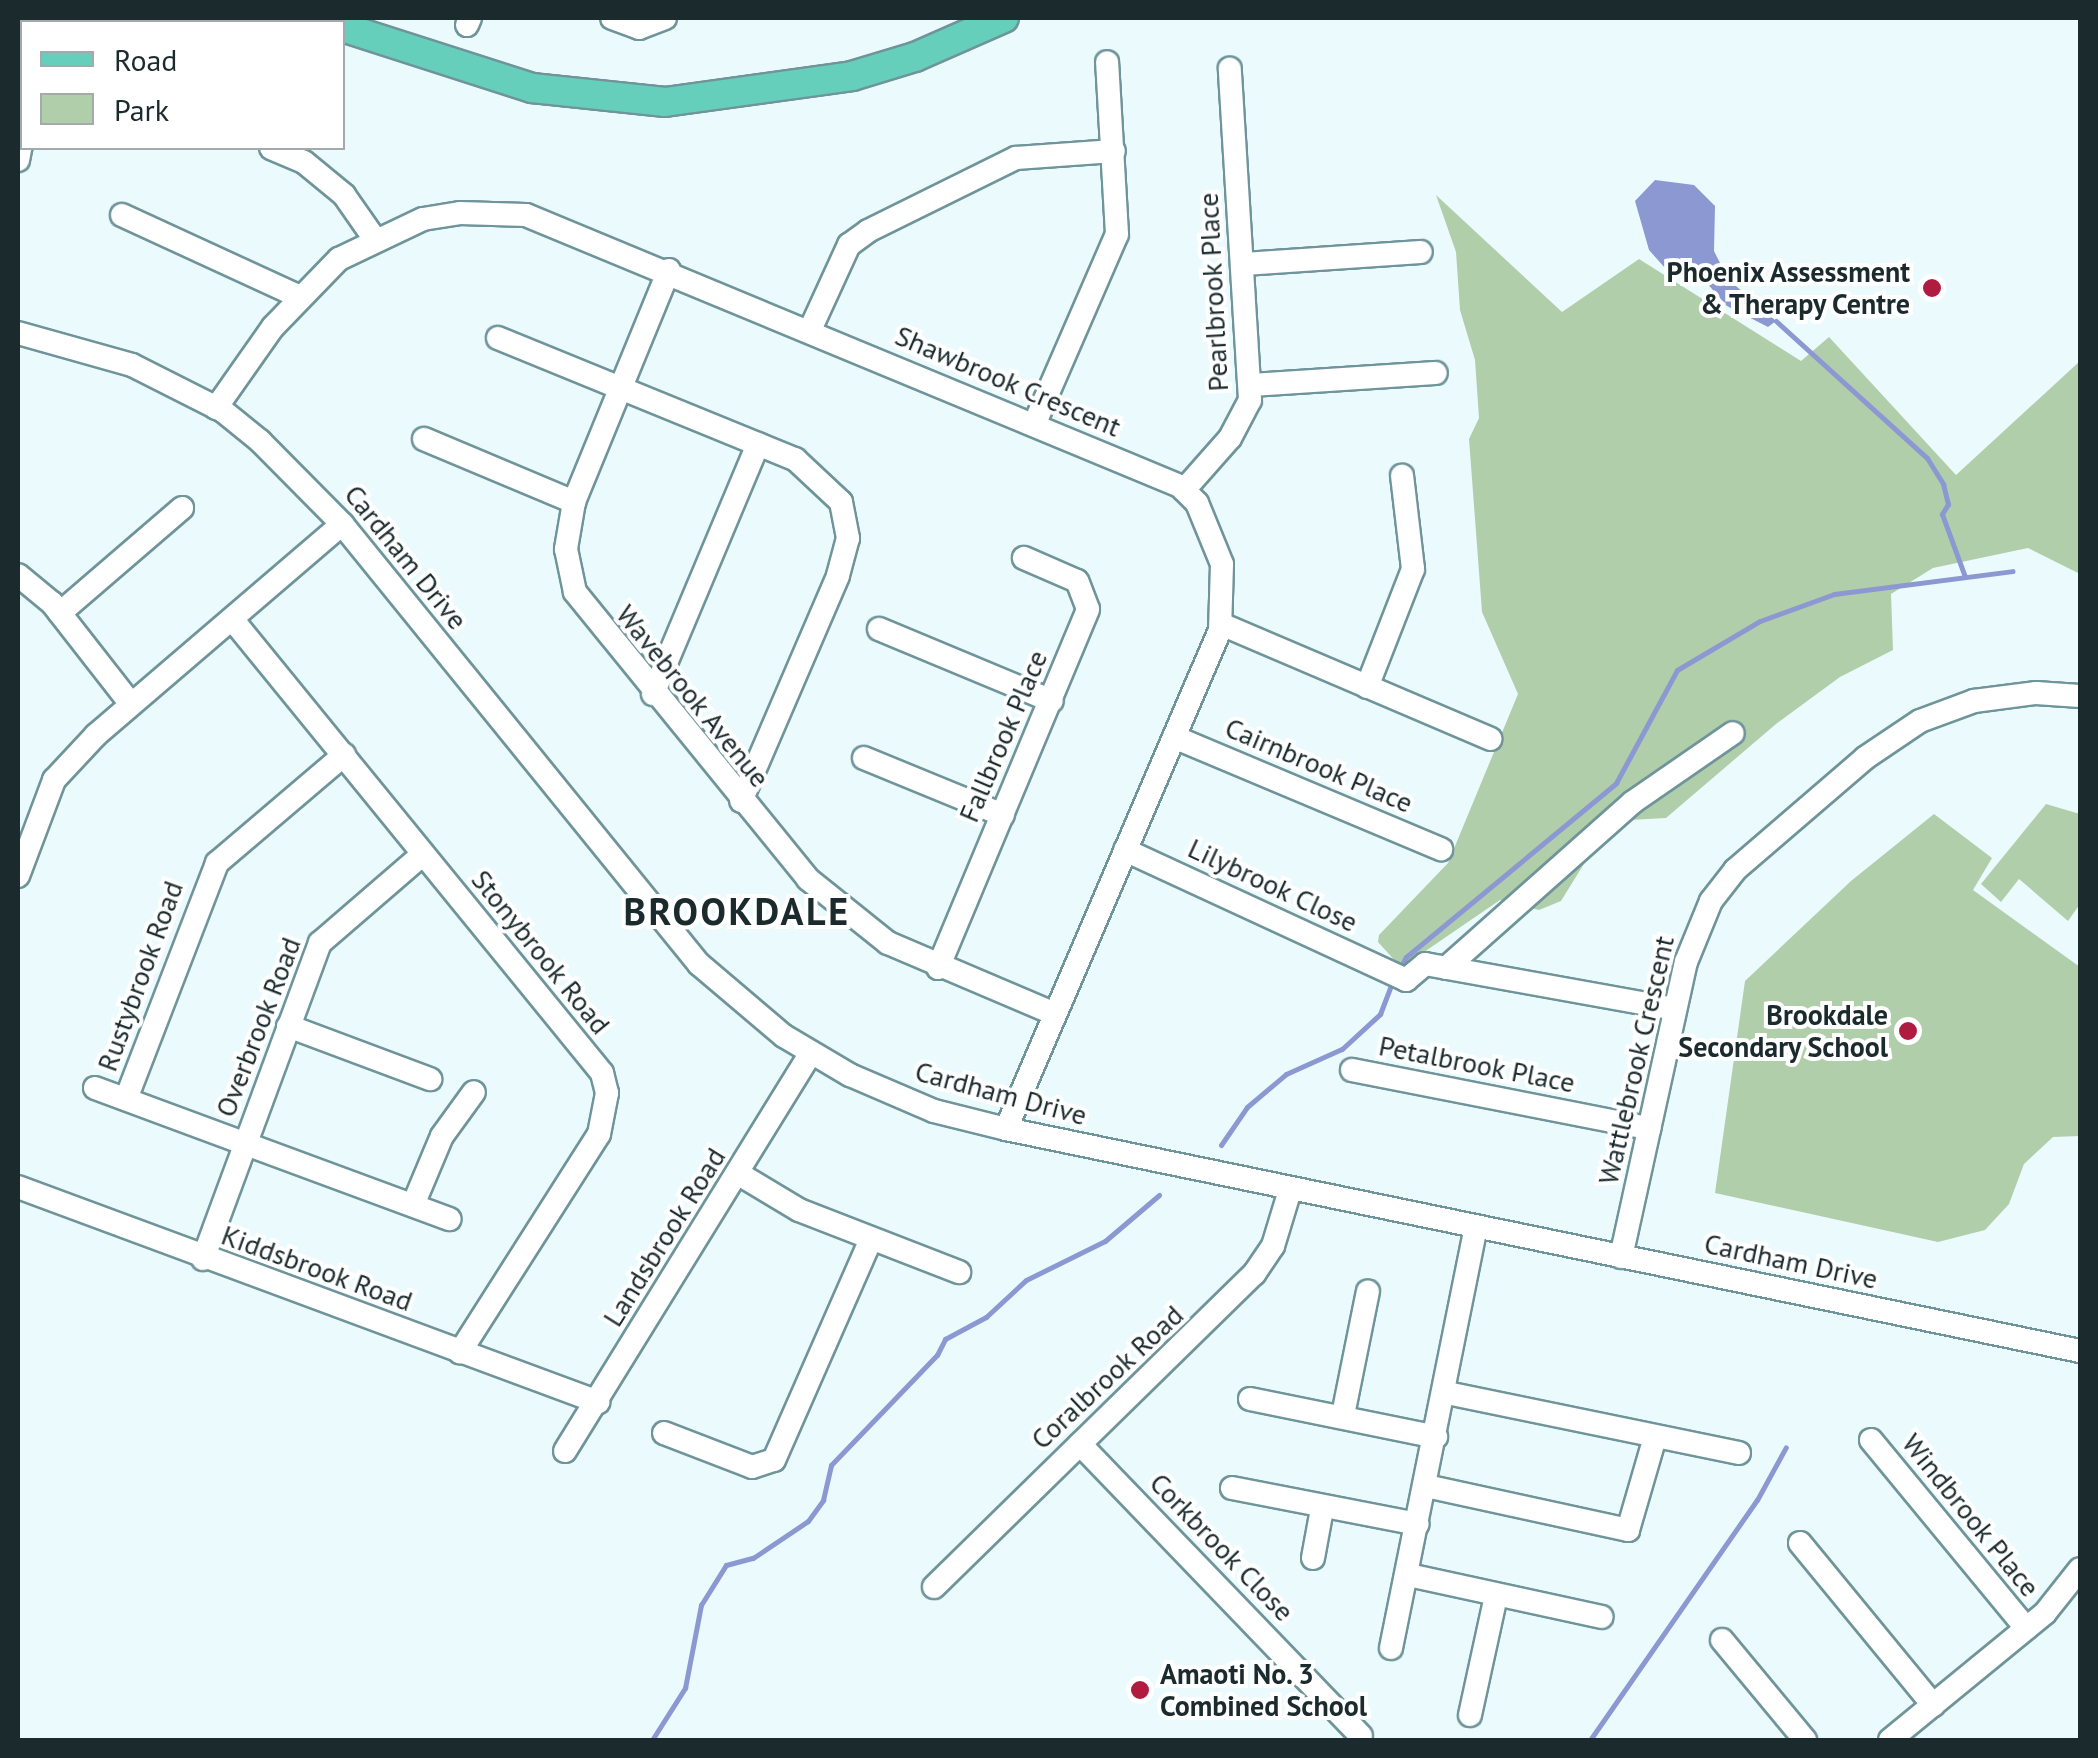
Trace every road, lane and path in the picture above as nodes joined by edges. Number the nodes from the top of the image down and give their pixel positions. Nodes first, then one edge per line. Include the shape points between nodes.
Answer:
1 (612, 18) edge
2 (665, 18) edge
3 (1004, 18) edge
4 (345, 28) edge
5 (1106, 62) dead end
6 (1230, 69) dead end
7 (276, 150) edge
8 (1114, 152) junction
9 (122, 216) dead end
10 (374, 238) junction
11 (1422, 252) dead end
12 (1244, 264) junction
13 (669, 270) junction
14 (298, 296) junction
15 (810, 330) junction
16 (18, 333) edge
17 (498, 338) dead end
18 (1436, 373) dead end
19 (1251, 385) junction
20 (620, 387) junction
21 (216, 408) junction
22 (1034, 425) junction
23 (424, 439) dead end
24 (758, 444) junction
25 (1402, 476) dead end
26 (1184, 490) junction
27 (574, 502) junction
28 (182, 508) dead end
29 (342, 524) junction
30 (1024, 558) dead end
31 (18, 575) edge
32 (60, 613) junction
33 (232, 619) junction
34 (1221, 624) junction
35 (879, 630) dead end
36 (1367, 687) junction
37 (653, 694) junction
38 (2080, 696) edge
39 (1052, 701) junction
40 (132, 704) junction
41 (1733, 733) dead end
42 (1174, 737) junction
43 (1490, 739) dead end
44 (344, 756) junction
45 (864, 758) dead end
46 (741, 801) junction
47 (1003, 815) junction
48 (1441, 849) dead end
49 (1126, 850) junction
50 (423, 854) junction
51 (18, 876) edge
52 (938, 968) junction
53 (1446, 968) junction
54 (1675, 1009) junction
55 (1055, 1014) junction
56 (288, 1026) junction
57 (811, 1053) junction
58 (1352, 1070) dead end
59 (430, 1079) dead end
60 (95, 1088) dead end
61 (474, 1092) dead end
62 (126, 1099) junction
63 (1649, 1128) junction
64 (1006, 1130) junction
65 (245, 1143) junction
66 (739, 1174) junction
67 (18, 1187) edge
68 (1290, 1190) junction
69 (413, 1205) junction
70 (450, 1219) dead end
71 (1476, 1226) junction
72 (871, 1239) junction
73 (1622, 1257) junction
74 (203, 1258) junction
75 (960, 1272) dead end
76 (1368, 1291) dead end
77 (2080, 1351) edge
78 (460, 1352) junction
79 (1447, 1393) junction
80 (1250, 1399) dead end
81 (598, 1402) junction
82 (1343, 1416) junction
83 (664, 1434) dead end
84 (1436, 1436) junction
85 (1655, 1437) junction
86 (1871, 1440) dead end
87 (1080, 1444) junction
88 (565, 1451) dead end
89 (1739, 1453) dead end
90 (1426, 1486) junction
91 (1232, 1488) dead end
92 (1322, 1508) junction
93 (1418, 1524) junction
94 (1800, 1544) dead end
95 (1312, 1558) dead end
96 (2080, 1569) edge
97 (1409, 1574) junction
98 (934, 1587) dead end
99 (1496, 1596) junction
100 (1601, 1617) dead end
101 (2026, 1628) junction
102 (1722, 1640) dead end
103 (1391, 1648) dead end
104 (1933, 1705) junction
105 (1470, 1715) dead end
106 (1362, 1736) dead end
107 (1805, 1740) edge
108 (1890, 1740) edge

1 - 2 street via 638,28
3 - 4 main road via 852,76 665,102 532,88
5 - 8 street
6 - 12 street, Pearlbrook Place
7 - 10 street via 304,162 344,195
8 - 15 street via 1016,158 868,232 849,245
8 - 22 street via 1119,214 1110,257
9 - 14 street
10 - 13 street, Shawbrook Crescent via 460,212 526,215
10 - 14 street, Shawbrook Crescent
11 - 12 street
12 - 19 street, Pearlbrook Place
13 - 15 street, Shawbrook Crescent
13 - 20 street, Wavebrook Avenue
14 - 21 street, Shawbrook Crescent
15 - 22 street, Shawbrook Crescent
16 - 21 street, Cardham Drive via 132,364
17 - 20 street
18 - 19 street
19 - 26 street, Pearlbrook Place via 1230,438
20 - 24 street
20 - 27 street, Wavebrook Avenue
21 - 29 street, Cardham Drive via 274,454
22 - 26 street, Shawbrook Crescent
23 - 27 street
24 - 37 street
24 - 46 street via 795,459 830,486 847,518 848,538
25 - 36 street via 1412,569
26 - 34 street via 1197,503 1222,564
27 - 37 street, Wavebrook Avenue via 566,549 574,592
28 - 32 street
29 - 33 street
29 - 57 street, Cardham Drive via 674,937 726,990
30 - 39 street, Fallbrook Place via 1077,581 1088,596
31 - 32 street
32 - 40 street
33 - 40 street
33 - 44 street, Stonybrook Road
34 - 36 street
34 - 42 street
35 - 39 street
36 - 43 street
37 - 46 street, Wavebrook Avenue
38 - 54 street, Wattlebrook Crescent via 2036,693 1974,701 1888,740 1735,870 1698,928
39 - 47 street, Fallbrook Place
40 - 51 street via 54,780
41 - 53 street via 1633,802
42 - 48 street, Cairnbrook Place
42 - 49 street
44 - 50 street, Stonybrook Road
44 - 62 street, Rustybrook Road via 217,863
45 - 47 street
46 - 52 street, Wavebrook Avenue via 786,856 847,913
47 - 52 street, Fallbrook Place
49 - 53 street, Lilybrook Close via 1406,980 1425,964
49 - 55 street
50 - 56 street, Overbrook Road via 320,943
50 - 78 street, Stonybrook Road via 602,1074 607,1093 606,1116 587,1155
52 - 55 street, Wavebrook Avenue
53 - 54 street
54 - 63 street, Wattlebrook Crescent
55 - 64 street
56 - 59 street
56 - 65 street, Overbrook Road
57 - 64 street, Cardham Drive via 920,1106
57 - 66 street, Landsbrook Road
58 - 63 street, Petalbrook Place
60 - 62 street, Rustybrook Road
61 - 69 street via 442,1136
62 - 65 street, Rustybrook Road
63 - 73 street, Wattlebrook Crescent
64 - 68 street, Cardham Drive
65 - 69 street, Rustybrook Road
65 - 74 street, Overbrook Road
66 - 72 street via 799,1210
66 - 81 street, Landsbrook Road
67 - 74 street, Kiddsbrook Road
68 - 71 street, Cardham Drive
68 - 87 street, Coralbrook Road via 1273,1246 1254,1274
69 - 70 street, Rustybrook Road
71 - 73 street, Cardham Drive
71 - 79 street
72 - 75 street
72 - 83 street via 774,1460 752,1466
73 - 77 street, Cardham Drive
74 - 78 street, Kiddsbrook Road
76 - 82 street
78 - 81 street, Kiddsbrook Road
79 - 84 street
79 - 85 street
80 - 82 street
81 - 88 street, Landsbrook Road
82 - 84 street
84 - 90 street
85 - 89 street
85 - 90 street via 1628,1530
86 - 101 street, Windbrook Place
87 - 98 street, Coralbrook Road
87 - 106 street, Corkbrook Close
90 - 93 street
91 - 92 street
92 - 93 street
92 - 95 street
93 - 97 street
94 - 104 street
96 - 101 street
97 - 99 street
97 - 103 street
99 - 100 street
99 - 105 street
101 - 104 street
102 - 107 street
104 - 108 street

